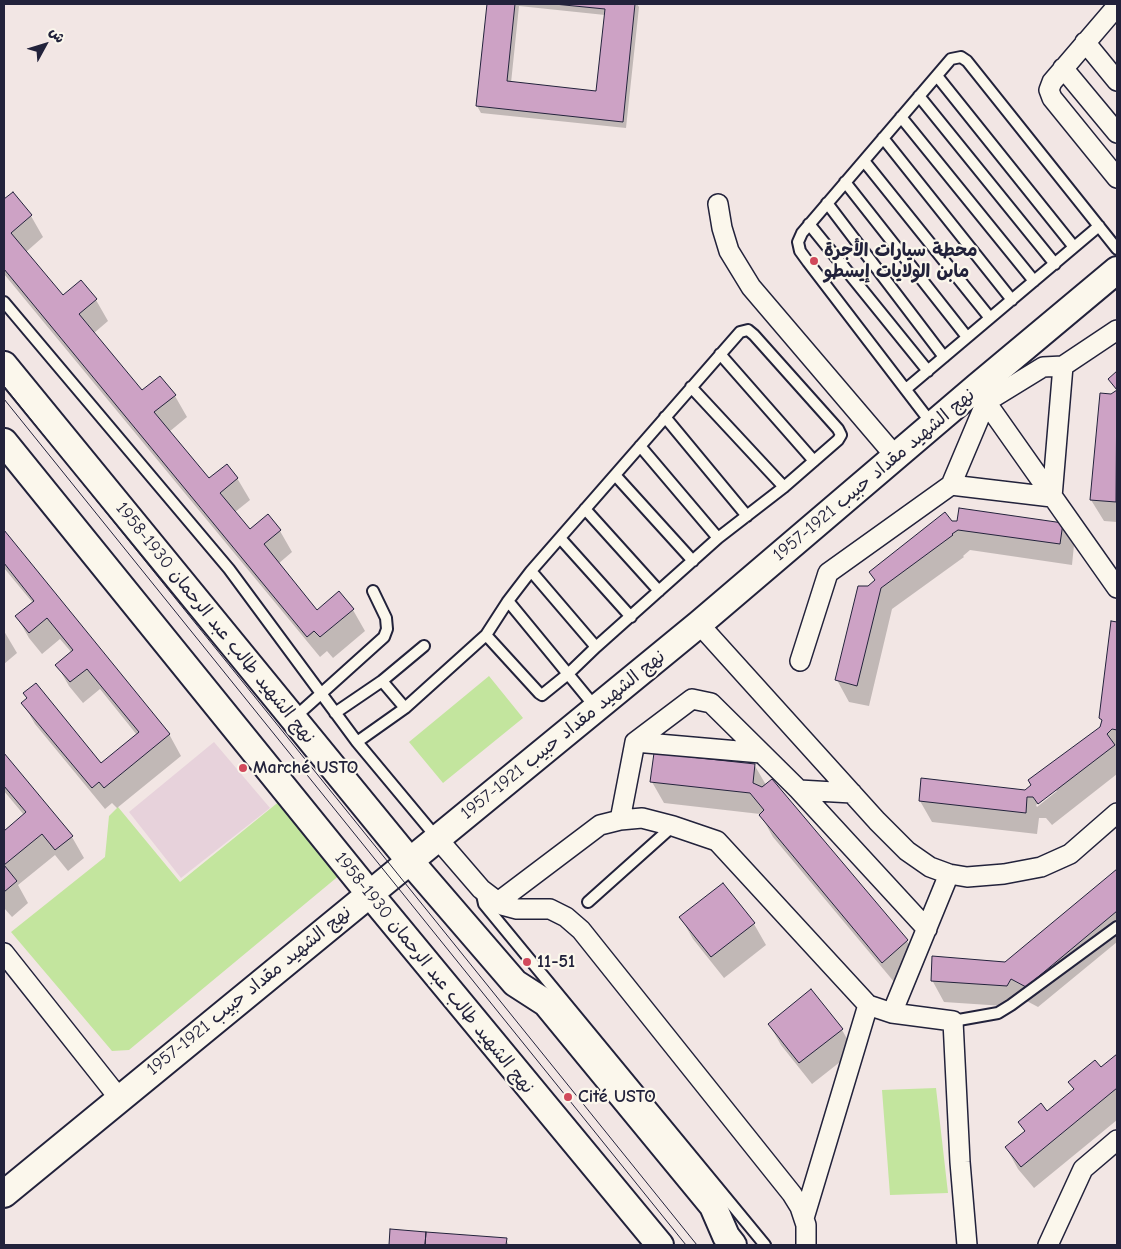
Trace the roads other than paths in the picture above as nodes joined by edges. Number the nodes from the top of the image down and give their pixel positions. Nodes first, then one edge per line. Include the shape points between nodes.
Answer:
1 (1115, 13) edge
2 (1085, 42) junction
3 (1063, 68) junction
4 (936, 76) junction
5 (1117, 81) edge
6 (919, 96) junction
7 (901, 117) junction
8 (1117, 134) edge
9 (883, 138) junction
10 (864, 160) junction
11 (1117, 178) edge
12 (845, 182) junction
13 (827, 203) junction
14 (718, 204) dead end
15 (809, 224) junction
16 (1099, 226) junction
17 (1074, 247) junction
18 (1117, 249) edge
19 (1054, 264) junction
20 (1117, 270) edge
21 (1034, 281) junction
22 (1012, 300) junction
23 (4, 302) edge
24 (990, 318) junction
25 (1117, 330) edge
26 (967, 337) junction
27 (720, 354) junction
28 (944, 357) junction
29 (4, 365) edge
30 (1062, 366) junction
31 (928, 371) junction
32 (691, 387) junction
33 (906, 389) junction
34 (981, 395) junction
35 (665, 417) junction
36 (933, 425) junction
37 (4, 442) edge
38 (640, 446) junction
39 (896, 456) junction
40 (814, 461) junction
41 (615, 475) junction
42 (951, 485) junction
43 (784, 487) junction
44 (1052, 497) junction
45 (585, 509) junction
46 (747, 516) junction
47 (560, 538) junction
48 (718, 538) junction
49 (693, 561) junction
50 (531, 571) junction
51 (1117, 588) edge
52 (373, 591) dead end
53 (659, 591) junction
54 (508, 602) junction
55 (631, 617) junction
56 (699, 624) junction
57 (486, 635) junction
58 (424, 646) dead end
59 (596, 647) junction
60 (800, 661) dead end
61 (568, 674) junction
62 (382, 680) junction
63 (321, 694) junction
64 (405, 708) junction
65 (596, 708) junction
66 (336, 714) junction
67 (293, 718) junction
68 (357, 742) junction
69 (635, 742) junction
70 (761, 752) junction
71 (799, 790) junction
72 (852, 793) junction
73 (1117, 813) edge
74 (620, 820) junction
75 (673, 826) junction
76 (437, 838) junction
77 (410, 860) junction
78 (949, 874) junction
79 (481, 889) junction
80 (369, 893) junction
81 (498, 902) junction
82 (588, 902) dead end
83 (1117, 927) edge
84 (927, 929) junction
85 (4, 953) edge
86 (868, 1006) junction
87 (892, 1013) junction
88 (953, 1021) junction
89 (119, 1098) junction
90 (1113, 1148) edge
91 (4, 1194) edge
92 (804, 1218) junction
93 (660, 1245) edge
94 (733, 1245) edge
95 (765, 1245) edge
96 (806, 1245) edge
97 (968, 1245) edge
98 (1048, 1245) edge

1 - 2 street
2 - 3 street
2 - 5 street
3 - 8 street
3 - 11 street via 1049,90 1052,98
4 - 6 lane
4 - 16 lane via 951,59 961,56 967,61
4 - 17 lane
6 - 7 lane
6 - 19 lane
7 - 9 lane
7 - 21 lane
9 - 10 lane
9 - 22 lane
10 - 12 lane
10 - 24 lane
12 - 13 lane
12 - 26 lane
13 - 15 lane
13 - 28 lane
14 - 39 street via 729,251 751,287
15 - 31 lane
15 - 33 lane via 798,242 800,251
16 - 17 lane
16 - 18 lane
17 - 19 lane
19 - 21 lane
20 - 34 main road, نهج الشهيد مقداد حبيب 1921-1957
21 - 22 lane
22 - 24 lane
23 - 63 lane via 229,569
24 - 26 lane
25 - 30 street
26 - 28 lane
27 - 32 lane
27 - 40 lane
27 - 40 lane via 740,332 748,330 838,428 841,435 838,440
28 - 31 lane
29 - 67 main road, نهج الشهيد طالب عبد الرحمان 1930-1958
30 - 34 street via 1043,367
30 - 44 street
31 - 33 lane
32 - 35 lane
32 - 43 lane
33 - 36 lane
34 - 36 main road, نهج الشهيد مقداد حبيب 1921-1957
34 - 42 street
34 - 44 street
35 - 38 lane
35 - 46 lane
36 - 39 main road, نهج الشهيد مقداد حبيب 1921-1957
37 - 80 main road, نهج الشهيد طالب عبد الرحمان 1930-1958
38 - 41 lane
38 - 48 lane
39 - 56 main road, نهج الشهيد مقداد حبيب 1921-1957
40 - 43 lane
41 - 45 lane
41 - 49 lane
42 - 44 street
42 - 60 street via 828,573
43 - 46 lane
44 - 51 street
45 - 47 lane
45 - 53 lane
46 - 48 lane
47 - 50 lane
47 - 55 lane
48 - 49 lane
49 - 53 lane
50 - 54 lane
50 - 59 lane
52 - 63 lane via 386,618 384,637
53 - 55 lane
54 - 57 lane
54 - 61 lane
55 - 59 lane
56 - 65 main road, نهج الشهيد مقداد حبيب 1921-1957
56 - 72 street
57 - 61 lane via 538,694 542,695
57 - 64 lane
58 - 62 lane
59 - 61 lane
61 - 65 lane
62 - 64 lane
62 - 66 lane
63 - 66 lane
63 - 67 lane
64 - 68 lane
65 - 76 main road, نهج الشهيد مقداد حبيب 1921-1957
66 - 68 lane
67 - 77 main road, نهج الشهيد طالب عبد الرحمان 1930-1958
68 - 76 lane
69 - 70 street
69 - 70 street via 692,699 710,703
69 - 74 street
70 - 71 street
71 - 72 street
71 - 84 street
72 - 78 street via 907,851 930,867
73 - 78 street via 1070,854 1041,867 967,877
74 - 75 street via 642,818
74 - 81 street via 600,826
75 - 82 lane
75 - 86 street via 717,842
76 - 77 main road, نهج الشهيد مقداد حبيب 1921-1957
76 - 79 street
77 - 80 main road, نهج الشهيد مقداد حبيب 1921-1957
77 - 94 main road, نهج الشهيد طالب عبد الرحمان 1930-1958 via 515,983 546,1002 713,1206
78 - 84 street
79 - 81 street
79 - 95 lane via 484,904
80 - 89 main road, نهج الشهيد مقداد حبيب 1921-1957
80 - 93 main road, نهج الشهيد طالب عبد الرحمان 1930-1958
81 - 92 street via 517,909 550,909 581,930 792,1194
83 - 88 lane via 1011,1006 998,1013
84 - 87 street
85 - 89 street
86 - 87 street
86 - 92 street
87 - 88 street
88 - 97 street
89 - 91 main road, نهج الشهيد مقداد حبيب 1921-1957
90 - 98 street via 1083,1169
92 - 96 street

